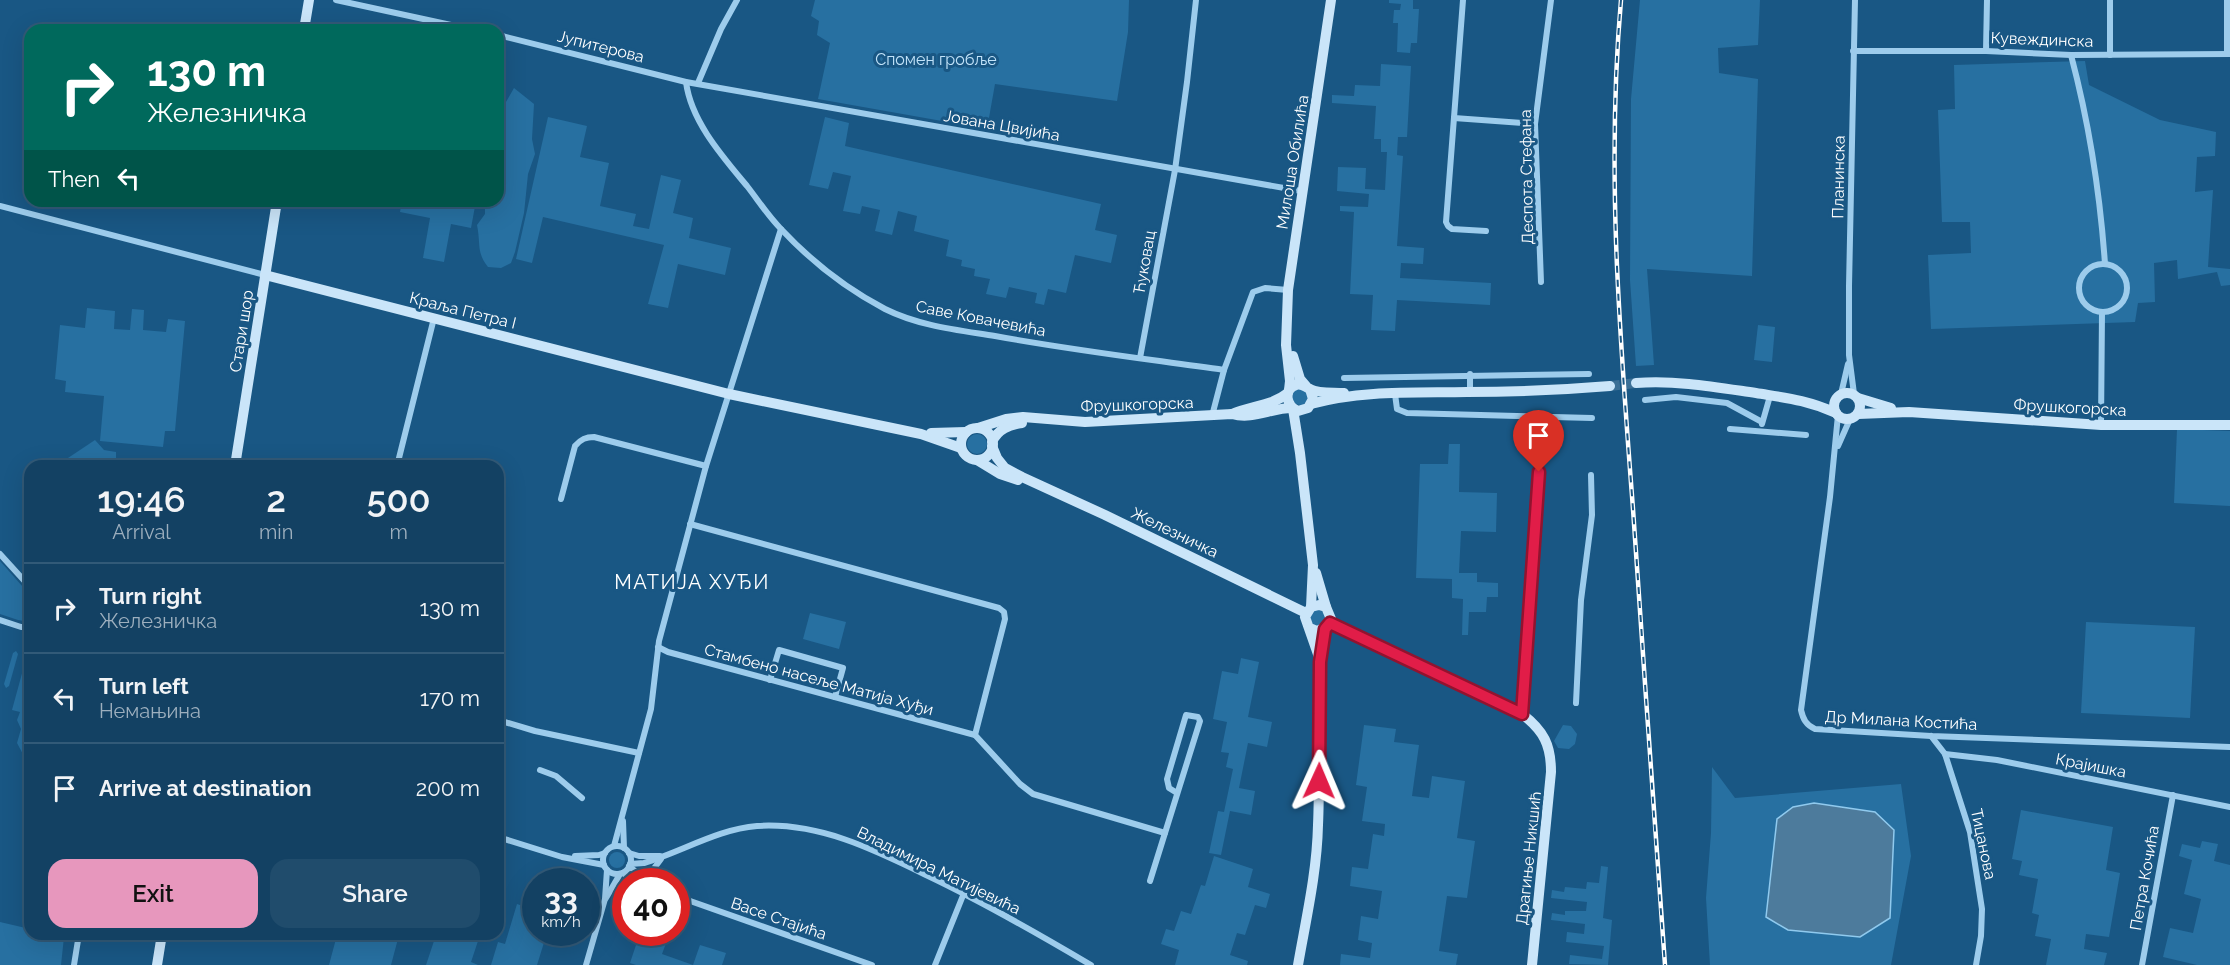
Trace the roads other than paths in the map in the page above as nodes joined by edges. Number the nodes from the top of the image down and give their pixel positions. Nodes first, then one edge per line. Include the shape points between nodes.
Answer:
1 (309, 0) edge
2 (336, 0) edge
3 (737, 0) edge
4 (1196, 0) edge
5 (1331, 0) edge
6 (1463, 0) edge
7 (1551, 0) edge
8 (1854, 0) edge
9 (1987, 0) edge
10 (2110, 0) edge
11 (2227, 0) edge
12 (305, 24) edge
13 (446, 24) edge
14 (504, 36) edge
15 (1853, 51) junction
16 (1986, 51) junction
17 (2228, 54) edge
18 (2071, 55) junction
19 (2110, 55) junction
20 (686, 82) junction
21 (698, 83) junction
22 (1454, 118) junction
23 (1535, 124) junction
24 (1175, 170) junction
25 (1302, 191) junction
26 (0, 206) edge
27 (276, 207) edge
28 (781, 229) junction
29 (1486, 231) dead end
30 (2105, 264) junction
31 (264, 275) junction
32 (1541, 282) dead end
33 (1288, 290) junction
34 (2102, 312) junction
35 (434, 318) junction
36 (1288, 330) junction
37 (1849, 355) junction
38 (1140, 358) junction
39 (1224, 370) junction
40 (1470, 374) junction
41 (1589, 374) dead end
42 (1344, 378) dead end
43 (1636, 383) tunnel mouth
44 (1610, 386) tunnel mouth
45 (1308, 388) junction
46 (1289, 392) junction
47 (1470, 392) junction
48 (729, 394) junction
49 (1395, 394) junction
50 (1840, 394) junction
51 (1371, 395) junction
52 (1770, 396) junction
53 (1856, 396) junction
54 (1645, 399) dead end
55 (1805, 400) junction
56 (1310, 406) junction
57 (1293, 409) junction
58 (1909, 412) junction
59 (1232, 414) junction
60 (1837, 414) junction
61 (1212, 416) junction
62 (1542, 416) junction
63 (1854, 416) junction
64 (1592, 418) dead end
65 (1043, 419) junction
66 (1762, 422) junction
67 (2101, 425) junction
68 (2230, 425) edge
69 (978, 428) junction
70 (1731, 429) dead end
71 (1761, 430) junction
72 (966, 432) junction
73 (921, 434) junction
74 (1806, 435) dead end
75 (992, 444) junction
76 (961, 448) junction
77 (1300, 453) junction
78 (1834, 458) junction
79 (236, 460) edge
80 (398, 460) edge
81 (977, 460) junction
82 (706, 466) junction
83 (1591, 476) dead end
84 (1030, 482) junction
85 (561, 499) dead end
86 (690, 524) junction
87 (0, 554) edge
88 (1313, 565) junction
89 (24, 580) edge
90 (1326, 608) junction
91 (1308, 610) junction
92 (0, 620) edge
93 (1328, 626) junction
94 (24, 627) edge
95 (1310, 628) junction
96 (658, 647) junction
97 (1320, 662) junction
98 (770, 680) junction
99 (835, 697) junction
100 (1576, 703) dead end
101 (1522, 714) junction
102 (504, 722) edge
103 (975, 735) junction
104 (1931, 736) junction
105 (2230, 747) edge
106 (639, 753) junction
107 (1945, 754) junction
108 (540, 770) dead end
109 (1178, 793) junction
110 (2173, 795) junction
111 (582, 798) dead end
112 (2230, 807) edge
113 (623, 808) junction
114 (1165, 833) junction
115 (504, 839) edge
116 (614, 846) junction
117 (627, 850) junction
118 (605, 853) junction
119 (663, 856) junction
120 (562, 857) junction
121 (630, 865) junction
122 (605, 867) junction
123 (627, 868) edge
124 (633, 868) edge
125 (654, 868) edge
126 (612, 872) edge
127 (1150, 881) dead end
128 (612, 888) edge
129 (964, 893) junction
130 (605, 899) junction
131 (690, 901) edge
132 (79, 940) edge
133 (161, 940) edge
134 (74, 965) edge
135 (157, 965) edge
136 (586, 965) edge
137 (872, 965) edge
138 (935, 965) edge
139 (1090, 965) edge
140 (1298, 965) edge
141 (1532, 965) edge
142 (1976, 965) edge
143 (2142, 965) edge

1 - 12 street
2 - 13 street
3 - 21 street
4 - 24 street, Ћуковац
5 - 25 street, Милоша Обилића
6 - 22 street
7 - 23 street, Деспота Стефана
8 - 15 street, Планинска
9 - 16 street
10 - 19 street
11 - 17 street
14 - 20 street, Јупитерова
15 - 16 street, Кувеждинска
15 - 37 street, Планинска
16 - 18 street, Кувеждинска
17 - 19 street, Кувеждинска
18 - 19 street, Кувеждинска
18 - 30 street via 2095,168
20 - 21 street, Јупитерова
20 - 28 street, Саве Ковачевића via 690,104 700,122
21 - 24 street, Јована Цвијића
22 - 23 street
22 - 29 street via 1446,222 1452,229
23 - 32 street, Деспота Стефана
24 - 25 street, Јована Цвијића
24 - 38 street, Ћуковац
25 - 33 street, Милоша Обилића
26 - 31 street, Краља Петра I
27 - 31 street, Стари шор
28 - 38 street, Саве Ковачевића via 856,291 917,321
28 - 48 street
30 - 34 street via 2122,272 2127,290 2119,306
30 - 34 street via 2087,269 2079,286 2085,304
31 - 35 street, Краља Петра I
31 - 79 street, Стари шор
33 - 36 street, Милоша Обилића
33 - 39 street via 1265,288 1253,292
34 - 67 street
35 - 48 street, Краља Петра I
35 - 80 street
36 - 45 street, Милоша Обилића via 1296,367
36 - 46 street, Милоша Обилића
37 - 50 street, Планинска
37 - 53 street, Планинска
38 - 39 street, Саве Ковачевића
39 - 61 street
40 - 41 street
40 - 42 street
40 - 47 street
43 - 52 street via 1684,382
44 - 47 street
45 - 46 street via 1298,385
45 - 51 street
45 - 56 street via 1313,397
46 - 57 street via 1288,402
46 - 59 street, Фрушкогорска via 1281,399
47 - 49 street
48 - 73 street, Краља Петра I
48 - 82 street
49 - 51 street
49 - 62 street via 1397,409 1407,413
50 - 53 street
50 - 55 street
50 - 60 street via 1834,404
51 - 56 street via 1331,399
52 - 55 street
52 - 66 street
53 - 58 street, Фрушкогорска
53 - 63 street via 1860,404
54 - 66 street via 1676,397 1727,403
55 - 60 street
56 - 57 street via 1301,411
56 - 77 street via 1302,426
57 - 59 street, Фрушкогорска via 1260,415
57 - 77 street
58 - 63 street, Фрушкогорска
58 - 67 street, Фрушкогорска
59 - 61 street, Фрушкогорска
60 - 63 street
60 - 78 street, Др Милана Костића
61 - 65 street, Фрушкогорска via 1085,422
62 - 64 street
62 - 101 street
63 - 78 street, Др Милана Костића via 1841,436
65 - 69 street, Фрушкогорска via 1015,417
65 - 75 street, Фрушкогорска via 1007,426
66 - 71 street
67 - 68 street, Фрушкогорска
69 - 72 street
69 - 75 street via 986,431
70 - 71 street
71 - 74 street
72 - 73 street, Краља Петра I
72 - 76 street
73 - 76 street, Краља Петра I
75 - 81 street via 989,454
75 - 84 street, Железничка via 1005,468
76 - 81 street via 969,458
77 - 88 street
78 - 104 street, Др Милана Костића via 1802,716 1815,729
81 - 84 street, Железничка via 1000,474
82 - 85 street via 587,437 575,446
82 - 86 street
83 - 100 street via 1592,515 1581,600
84 - 91 street, Железничка
86 - 96 street
86 - 103 street via 999,608 1005,619
87 - 89 street
88 - 90 street
88 - 91 street
90 - 91 street via 1319,605
90 - 93 street via 1331,614
91 - 95 street via 1305,621
92 - 94 street
93 - 95 street via 1317,631
93 - 97 street
93 - 101 street
95 - 97 street
96 - 98 street, Стамбено насеље Матија Хуђи
96 - 106 street via 651,709
97 - 140 street via 1318,827
98 - 99 street, Стамбено насеље Матија Хуђи
98 - 99 street via 779,650 843,668
99 - 103 street, Стамбено насеље Матија Хуђи
101 - 141 street, Драгиње Никшић via 1542,732 1550,753 1550,800
102 - 106 street
103 - 114 street via 1033,794
104 - 105 street, Др Милана Костића
104 - 107 street, Тицанова
106 - 113 street
107 - 110 street, Крајишка via 1997,760
107 - 142 street, Тицанова via 1970,832 1978,875 1982,909
108 - 111 street via 556,776
109 - 109 street via 1200,721 1192,715 1186,715 1167,779 1169,788
109 - 114 street
110 - 112 street, Крајишка
110 - 143 street, Петра Кочића
113 - 116 street
113 - 117 street
114 - 127 street
115 - 120 street
116 - 117 street
116 - 118 street
117 - 119 street, Владимира Матијевића via 639,856
117 - 121 street
118 - 120 street
118 - 122 street
119 - 121 street, Владимира Матијевића
119 - 125 street
119 - 129 street, Владимира Матијевића via 755,826 804,828 888,856
120 - 122 street
121 - 123 street
121 - 124 street
122 - 126 street
122 - 130 street
128 - 130 street
129 - 138 street
129 - 139 street, Владимира Матијевића
130 - 136 street
131 - 137 street, Васе Стајића
132 - 134 street
133 - 135 street

